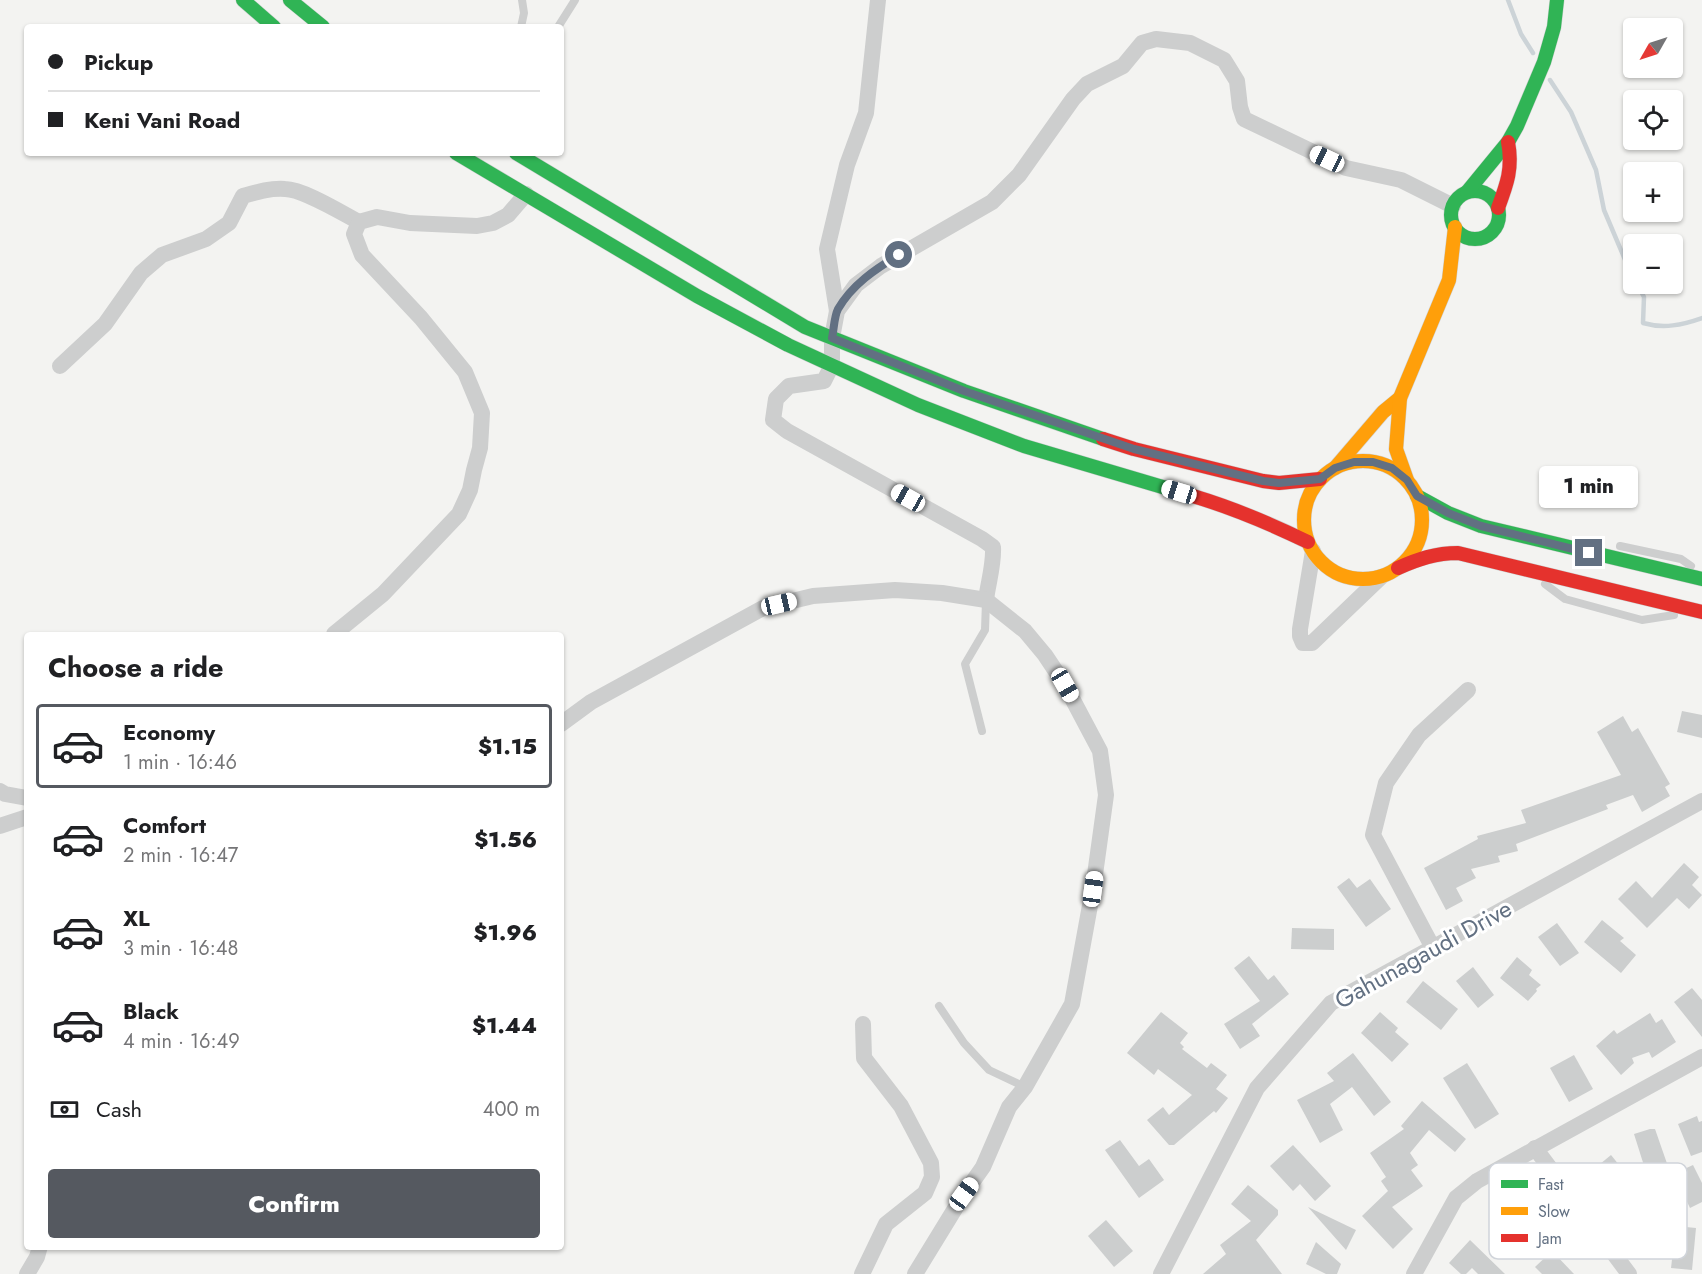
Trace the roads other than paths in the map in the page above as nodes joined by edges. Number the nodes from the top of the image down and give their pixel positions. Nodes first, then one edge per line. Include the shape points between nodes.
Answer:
1 (243, 0) edge
2 (290, 0) edge
3 (522, 0) edge
4 (575, 0) edge
5 (878, 0) edge
6 (1557, 0) edge
7 (271, 24) edge
8 (319, 24) edge
9 (522, 24) edge
10 (560, 24) edge
11 (1508, 142) junction
12 (461, 156) edge
13 (521, 156) edge
14 (1467, 192) junction
15 (526, 194) junction
16 (1453, 206) junction
17 (1498, 208) junction
18 (359, 222) junction
19 (1455, 227) junction
20 (1484, 237) junction
21 (1472, 254) dead end
22 (1462, 266) dead end
23 (1449, 280) junction
24 (837, 311) junction
25 (832, 338) junction
26 (832, 365) junction
27 (60, 366) dead end
28 (1400, 398) junction
29 (1335, 468) junction
30 (1320, 479) junction
31 (1407, 480) junction
32 (1417, 496) junction
33 (1310, 546) junction
34 (1398, 568) junction
35 (1526, 569) junction
36 (1381, 577) junction
37 (1702, 577) edge
38 (986, 600) junction
39 (1702, 611) edge
40 (336, 632) edge
41 (1468, 690) dead end
42 (564, 722) edge
43 (982, 731) dead end
44 (0, 791) edge
45 (24, 797) edge
46 (1702, 801) edge
47 (24, 818) edge
48 (0, 826) edge
49 (1433, 948) junction
50 (939, 1006) dead end
51 (863, 1024) dead end
52 (1702, 1057) edge
53 (1025, 1087) junction
54 (1535, 1148) junction
55 (1509, 1163) edge
56 (1546, 1163) edge
57 (1489, 1174) edge
58 (39, 1250) edge
59 (1618, 1259) edge
60 (27, 1274) edge
61 (862, 1274) edge
62 (915, 1274) edge
63 (1161, 1274) edge
64 (1414, 1274) edge
65 (1629, 1274) edge

1 - 7 main road
2 - 8 main road
3 - 9 lane
4 - 10 lane
5 - 24 street via 866,113 847,165 827,249
6 - 11 main road via 1544,62
11 - 14 main road
11 - 17 main road via 1511,173
12 - 15 main road
13 - 25 main road via 795,321
14 - 16 main road
14 - 17 main road via 1483,192
15 - 18 street via 493,224 410,222 377,217
15 - 26 main road via 697,296
16 - 19 main road
16 - 24 street via 1401,180 1346,168 1244,119 1237,81 1224,60 1190,43 1156,39 1142,43 1123,66 1087,84 1019,175 992,202 881,266 856,285
17 - 20 main road via 1496,225
18 - 27 street via 319,200 288,189 243,196 229,223 206,239 162,255 141,273 105,324
18 - 40 street via 354,234 362,255 422,318 465,372 482,413 480,448 470,490 459,514 383,594
19 - 20 main road via 1467,237
19 - 23 main road
20 - 21 main road
22 - 23 main road
23 - 28 main road
24 - 25 street
25 - 26 street
25 - 30 main road via 964,391 1134,449 1263,481
26 - 33 main road via 918,405 1024,446 1223,505
26 - 38 street via 824,381 789,386 776,399 773,420 993,547
28 - 29 main road via 1383,411
28 - 31 main road via 1396,449
29 - 30 main road
29 - 31 main road via 1373,462 1392,468
30 - 33 main road via 1305,509 1304,526
31 - 32 main road
32 - 34 main road via 1422,515 1420,535 1412,553
32 - 37 main road via 1481,526
33 - 36 main road via 1335,572 1350,578
33 - 36 street via 1300,629 1303,643 1312,644
34 - 35 main road via 1442,552
34 - 36 main road
35 - 39 main road
35 - 39 lane via 1564,599 1642,620
38 - 42 street via 895,590 813,596 763,608 591,702
38 - 43 lane via 985,630 965,664
38 - 53 street via 1025,631 1065,685 1100,751 1106,795 1072,1004
41 - 49 street via 1419,735 1386,783 1373,835
44 - 45 street
46 - 49 street, Gahunagaudi Drive
47 - 48 street
49 - 63 street, Gahunagaudi Drive via 1331,1003 1257,1088
50 - 53 lane via 964,1043 989,1070
51 - 61 street via 864,1058 901,1106 931,1163 932,1177 925,1193 885,1224
52 - 54 street
53 - 62 street via 1009,1107 983,1167
54 - 55 street
54 - 56 street
57 - 64 street via 1456,1198
58 - 60 street
59 - 65 street

